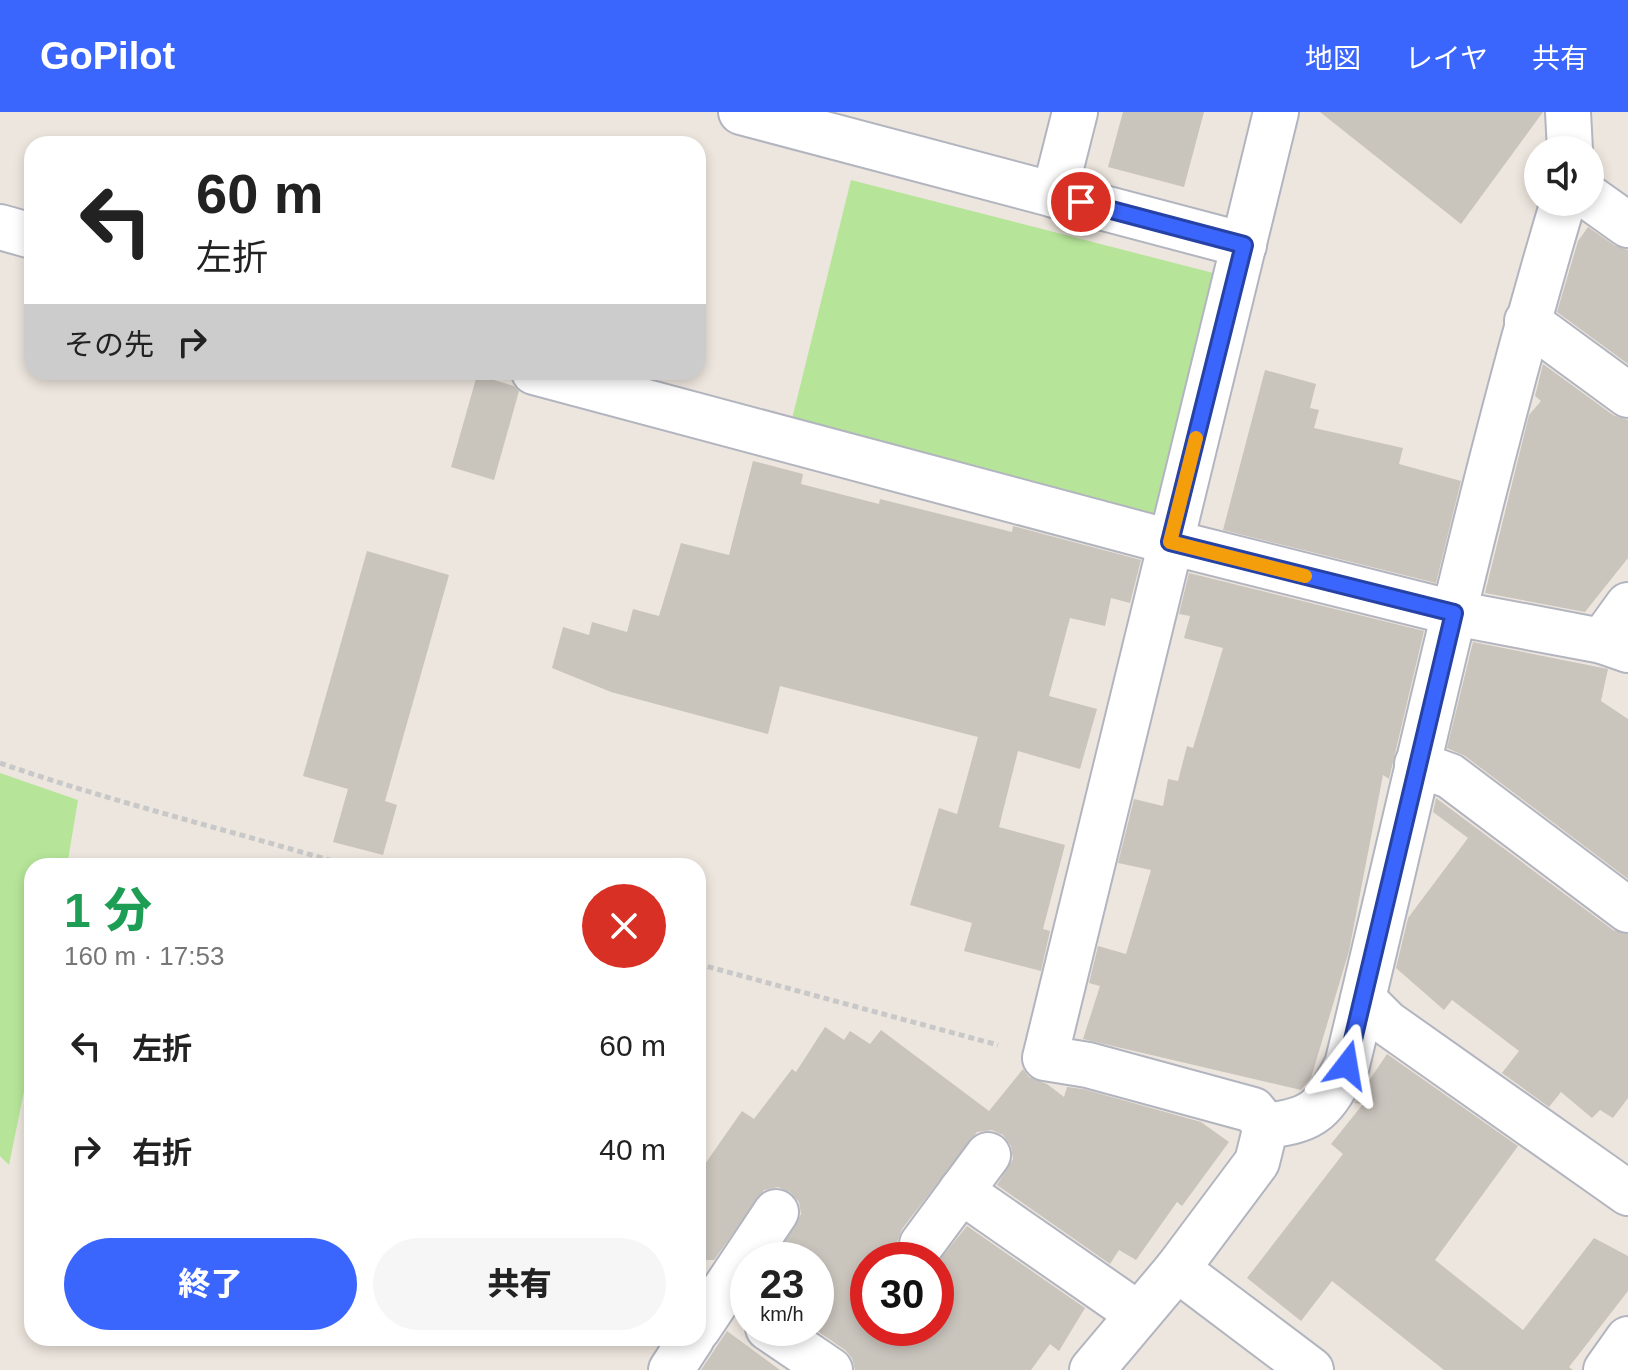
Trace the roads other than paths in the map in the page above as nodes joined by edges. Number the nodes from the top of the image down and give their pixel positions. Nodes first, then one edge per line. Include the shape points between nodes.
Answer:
1 (741, 112) edge
2 (1075, 112) edge
3 (1276, 112) edge
4 (1568, 112) edge
5 (1569, 136) edge
6 (1054, 195) junction
7 (1604, 208) edge
8 (1559, 216) edge
9 (1628, 225) edge
10 (0, 227) edge
11 (24, 234) edge
12 (1244, 245) junction
13 (1527, 321) junction
14 (564, 380) edge
15 (1628, 395) edge
16 (1170, 542) junction
17 (1628, 605) edge
18 (1454, 613) junction
19 (1615, 645) edge
20 (1417, 764) junction
21 (1628, 910) edge
22 (1363, 999) junction
23 (1266, 1126) junction
24 (988, 1155) dead end
25 (961, 1191) junction
26 (1628, 1193) edge
27 (776, 1212) dead end
28 (923, 1242) edge
29 (1177, 1269) junction
30 (722, 1313) edge
31 (1138, 1314) junction
32 (1628, 1339) edge
33 (687, 1346) edge
34 (795, 1346) edge
35 (671, 1370) edge
36 (830, 1370) edge
37 (1092, 1370) edge
38 (1311, 1370) edge
39 (1606, 1370) edge

1 - 6 street
2 - 6 street
3 - 12 street
4 - 5 street
6 - 12 street
7 - 9 street
8 - 13 street
10 - 11 street
12 - 16 street
13 - 15 street
13 - 18 street
14 - 16 street
16 - 18 street
16 - 23 street via 1045,1058 1253,1110
17 - 19 street
18 - 19 street
18 - 20 street
20 - 21 street via 1450,776
20 - 22 street
22 - 23 street via 1347,1065 1325,1107 1300,1122
22 - 26 street via 1387,1023
23 - 29 street via 1257,1162
24 - 25 street
25 - 28 street
25 - 31 street
27 - 30 street
29 - 31 street
29 - 38 street
31 - 37 street
32 - 39 street
33 - 35 street
34 - 36 street

